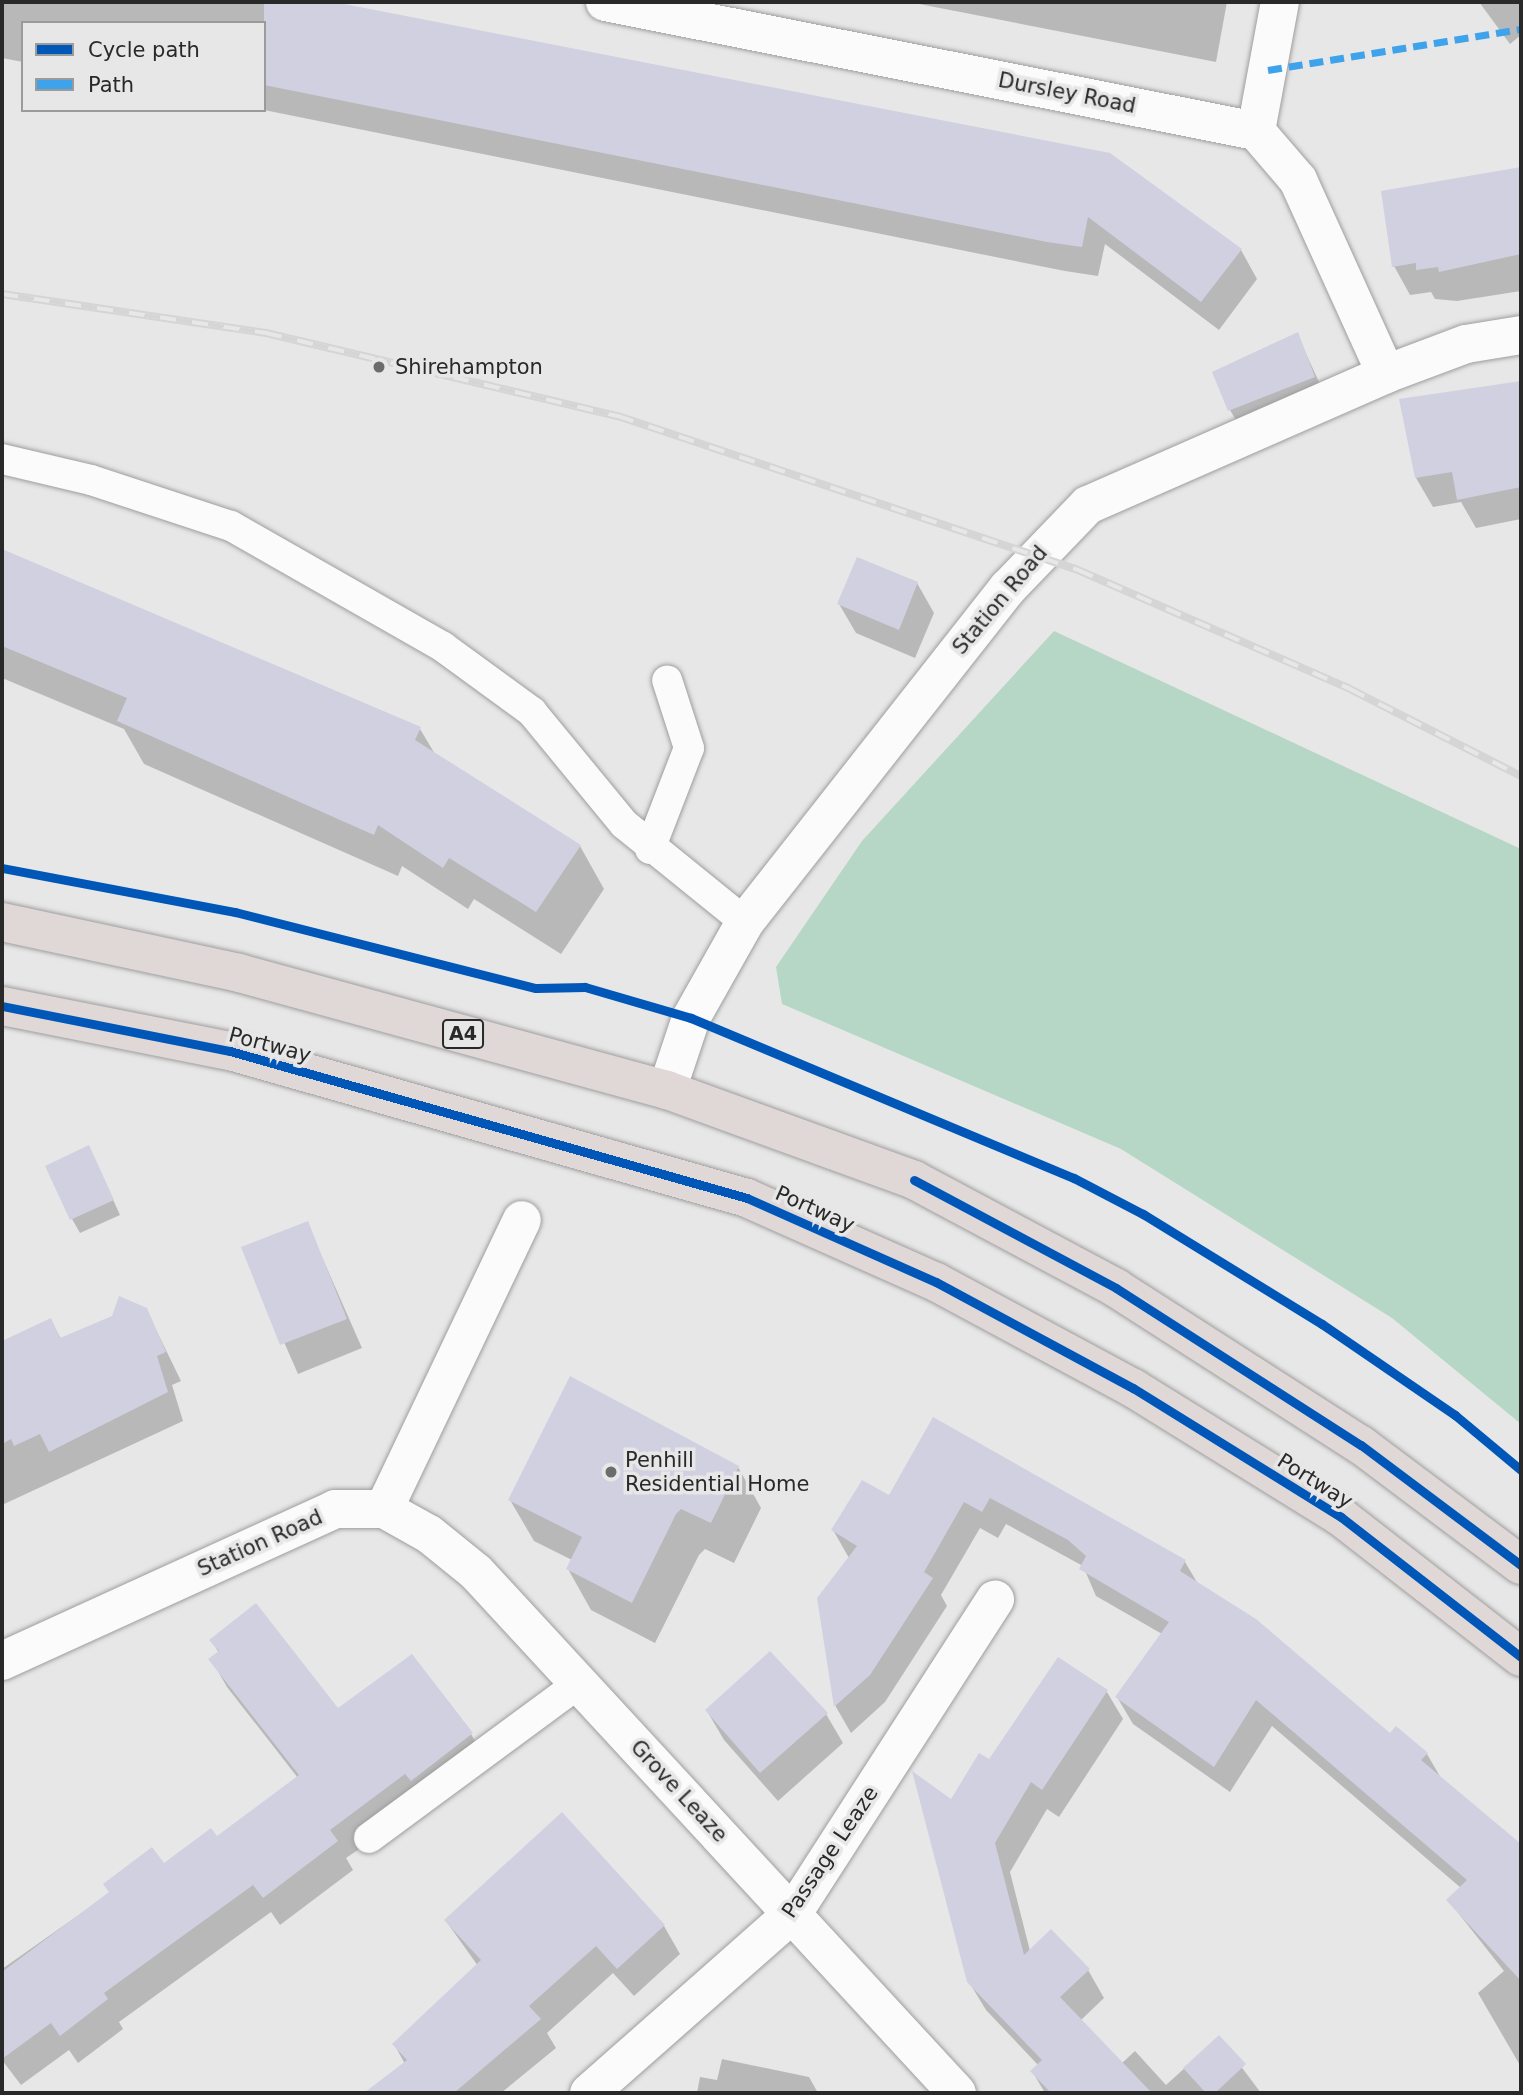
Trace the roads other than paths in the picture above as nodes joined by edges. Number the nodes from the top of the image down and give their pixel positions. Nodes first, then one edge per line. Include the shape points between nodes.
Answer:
1 (605, 2) edge
2 (1280, 2) edge
3 (1256, 131) junction
4 (1521, 335) edge
5 (1386, 374) junction
6 (2, 459) edge
7 (667, 680) dead end
8 (650, 849) junction
9 (2, 922) edge
10 (745, 922) junction
11 (2, 1006) edge
12 (667, 1090) junction
13 (522, 1220) dead end
14 (384, 1509) junction
15 (1521, 1565) edge
16 (995, 1600) dead end
17 (1521, 1657) edge
18 (2, 1661) edge
19 (579, 1683) junction
20 (369, 1838) dead end
21 (793, 1913) junction
22 (589, 2093) edge
23 (957, 2093) edge

1 - 3 street, Dursley Road
2 - 3 street
3 - 5 street via 1298,180
4 - 5 street, Station Road via 1466,344
5 - 10 street, Station Road via 1088,505 1008,588
6 - 8 lane via 91,480 231,526 443,647 532,712 590,790
7 - 8 lane via 690,748
8 - 10 lane
9 - 12 highway, A4 via 239,973
10 - 12 street, Station Road via 691,1018
11 - 17 highway, Portway via 230,1051 747,1198 936,1282 1133,1388 1341,1517
12 - 15 highway, A4 via 914,1180 1116,1288 1361,1445
13 - 14 street
14 - 18 street, Station Road via 335,1509
14 - 19 street, Grove Leaze via 429,1534 477,1572
16 - 21 street, Passage Leaze
19 - 20 lane
19 - 21 street, Grove Leaze
21 - 22 street, Passage Leaze
21 - 23 street, Grove Leaze

